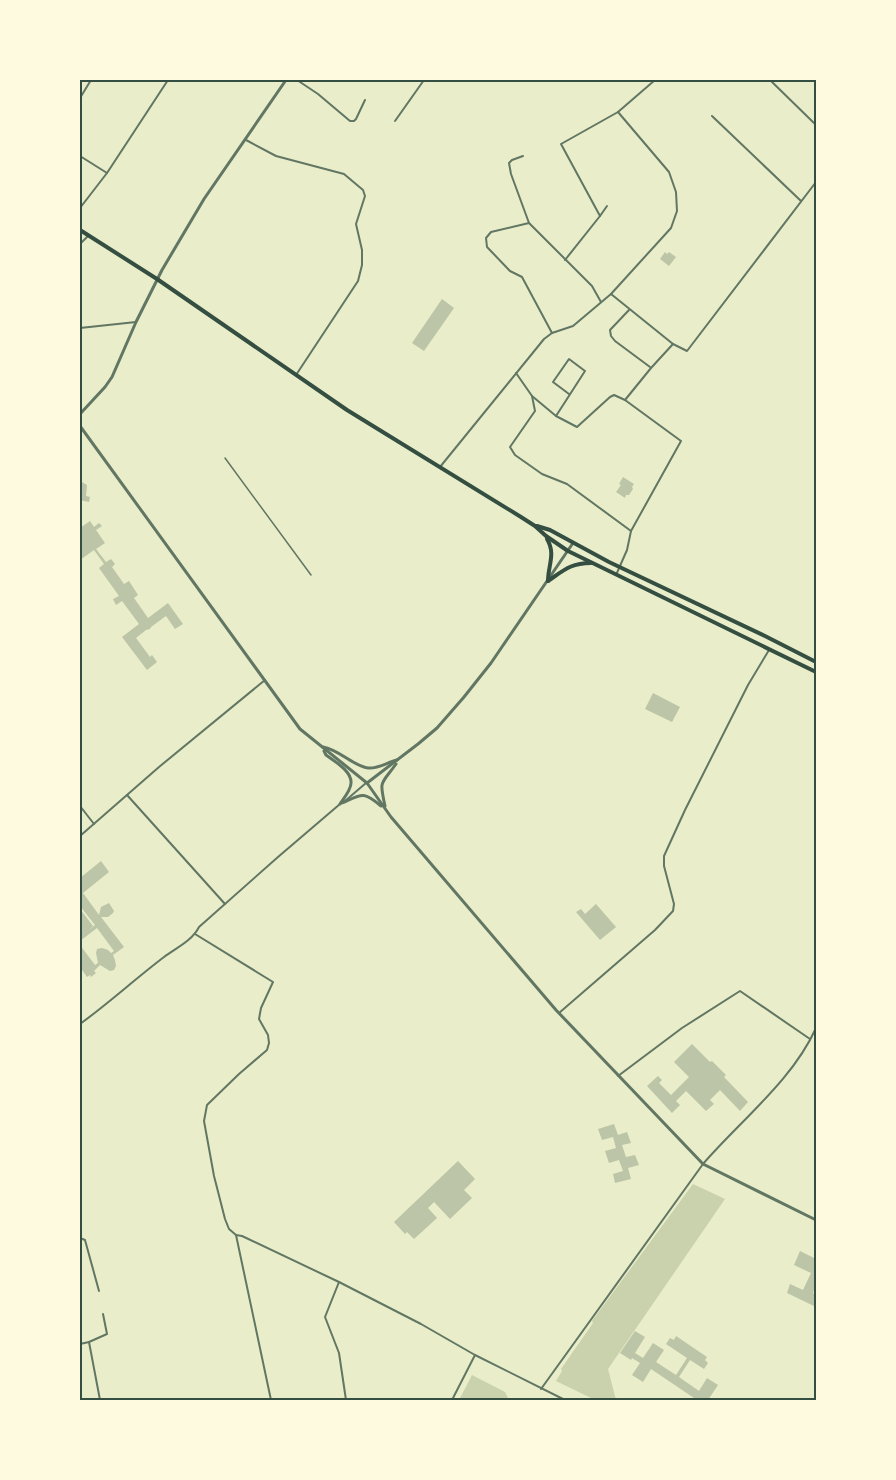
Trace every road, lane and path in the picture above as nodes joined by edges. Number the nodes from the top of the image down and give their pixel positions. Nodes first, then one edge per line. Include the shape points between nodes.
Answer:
1 (91, 80) edge
2 (168, 80) edge
3 (286, 80) edge
4 (297, 80) edge
5 (424, 80) edge
6 (655, 80) edge
7 (772, 80) edge
8 (80, 98) edge
9 (365, 100) dead end
10 (618, 112) junction
11 (712, 116) dead end
12 (395, 121) dead end
13 (816, 125) edge
14 (244, 138) junction
15 (80, 156) edge
16 (523, 156) dead end
17 (107, 173) junction
18 (816, 182) edge
19 (802, 201) junction
20 (607, 206) dead end
21 (80, 208) edge
22 (600, 216) junction
23 (529, 223) junction
24 (80, 230) edge
25 (88, 236) junction
26 (80, 244) edge
27 (565, 260) junction
28 (157, 279) junction
29 (611, 294) junction
30 (601, 302) junction
31 (629, 310) junction
32 (136, 322) junction
33 (80, 328) edge
34 (552, 333) junction
35 (673, 344) junction
36 (651, 368) junction
37 (515, 373) junction
38 (296, 375) junction
39 (569, 394) junction
40 (532, 396) junction
41 (625, 400) junction
42 (80, 414) edge
43 (556, 416) junction
44 (80, 426) edge
45 (225, 458) dead end
46 (440, 467) junction
47 (535, 526) junction
48 (631, 531) junction
49 (546, 536) junction
50 (573, 543) junction
51 (568, 551) junction
52 (594, 563) junction
53 (619, 567) junction
54 (311, 575) dead end
55 (616, 575) junction
56 (548, 581) junction
57 (769, 650) junction
58 (816, 662) edge
59 (816, 672) edge
60 (265, 680) junction
61 (321, 747) junction
62 (399, 760) junction
63 (367, 783) junction
64 (127, 795) junction
65 (340, 804) junction
66 (80, 806) edge
67 (385, 809) junction
68 (94, 824) junction
69 (80, 836) edge
70 (225, 904) junction
71 (195, 934) junction
72 (559, 1013) junction
73 (80, 1024) edge
74 (816, 1028) edge
75 (811, 1040) junction
76 (618, 1076) junction
77 (702, 1164) junction
78 (816, 1220) edge
79 (236, 1235) junction
80 (80, 1238) edge
81 (339, 1282) junction
82 (99, 1291) dead end
83 (103, 1314) dead end
84 (89, 1342) junction
85 (80, 1344) edge
86 (475, 1355) junction
87 (541, 1389) junction
88 (100, 1401) edge
89 (271, 1401) edge
90 (346, 1401) edge
91 (452, 1401) edge
92 (564, 1401) edge

1 - 8 street
2 - 17 street
3 - 14 street
4 - 9 street via 350,121 356,119
5 - 12 street
6 - 10 street
7 - 13 street
10 - 22 street via 561,144
10 - 29 street via 669,172 677,211 671,228
11 - 19 street
14 - 28 street
14 - 38 street via 276,156 344,174 365,196 356,224 362,250 358,281
15 - 17 street
16 - 23 street via 509,163
17 - 21 street
18 - 19 street
19 - 35 street via 687,351
20 - 22 street
22 - 27 street
23 - 27 street
23 - 34 street via 491,232 486,238 487,247 522,278
24 - 25 main road
25 - 26 street
25 - 28 main road
27 - 30 street via 592,286
28 - 32 street
28 - 38 main road
29 - 30 street
29 - 31 street
30 - 34 street via 573,326
31 - 35 street
31 - 36 street via 610,330 611,336
32 - 33 street
32 - 42 street via 112,377
34 - 37 street
35 - 36 street
36 - 41 street
37 - 40 street
37 - 46 street
38 - 46 main road
39 - 39 street via 585,371 569,359 553,382
39 - 43 street
40 - 43 street
40 - 48 street via 535,411 510,447 515,455 542,474 567,484
41 - 43 street via 610,397 577,427
41 - 48 street via 681,441
44 - 60 street
45 - 54 lane
46 - 47 main road
47 - 49 main road
47 - 50 main road
48 - 53 street
49 - 51 main road
49 - 56 main road via 553,553
50 - 51 street
50 - 53 main road
51 - 52 main road
51 - 56 street
52 - 55 main road
52 - 56 main road via 574,564
53 - 55 street
53 - 58 main road
55 - 57 main road
56 - 62 street via 464,697 437,728
57 - 59 main road
57 - 72 street via 748,684 664,856 673,911
60 - 61 street via 300,729
60 - 64 street
61 - 62 street via 331,748 368,768
61 - 63 street
61 - 65 street via 349,774 349,790
62 - 63 street
62 - 67 street via 382,781
63 - 65 street
63 - 67 street
64 - 68 street
64 - 70 street
65 - 67 street via 360,795 369,796
65 - 70 street
66 - 68 street
67 - 72 street
68 - 69 street
70 - 71 street
71 - 73 street
71 - 79 street via 273,982 259,1019 268,1035 267,1050 207,1105 204,1121 225,1219
72 - 76 street
74 - 75 street
75 - 76 street via 740,991
75 - 77 street via 759,1105
76 - 77 street
77 - 78 street
77 - 87 street
79 - 81 street
79 - 89 street
80 - 82 street via 85,1240
81 - 86 street
81 - 90 street via 325,1317 339,1353
83 - 84 street via 107,1334
84 - 85 street
84 - 88 street
86 - 87 street
86 - 91 street
87 - 92 street

